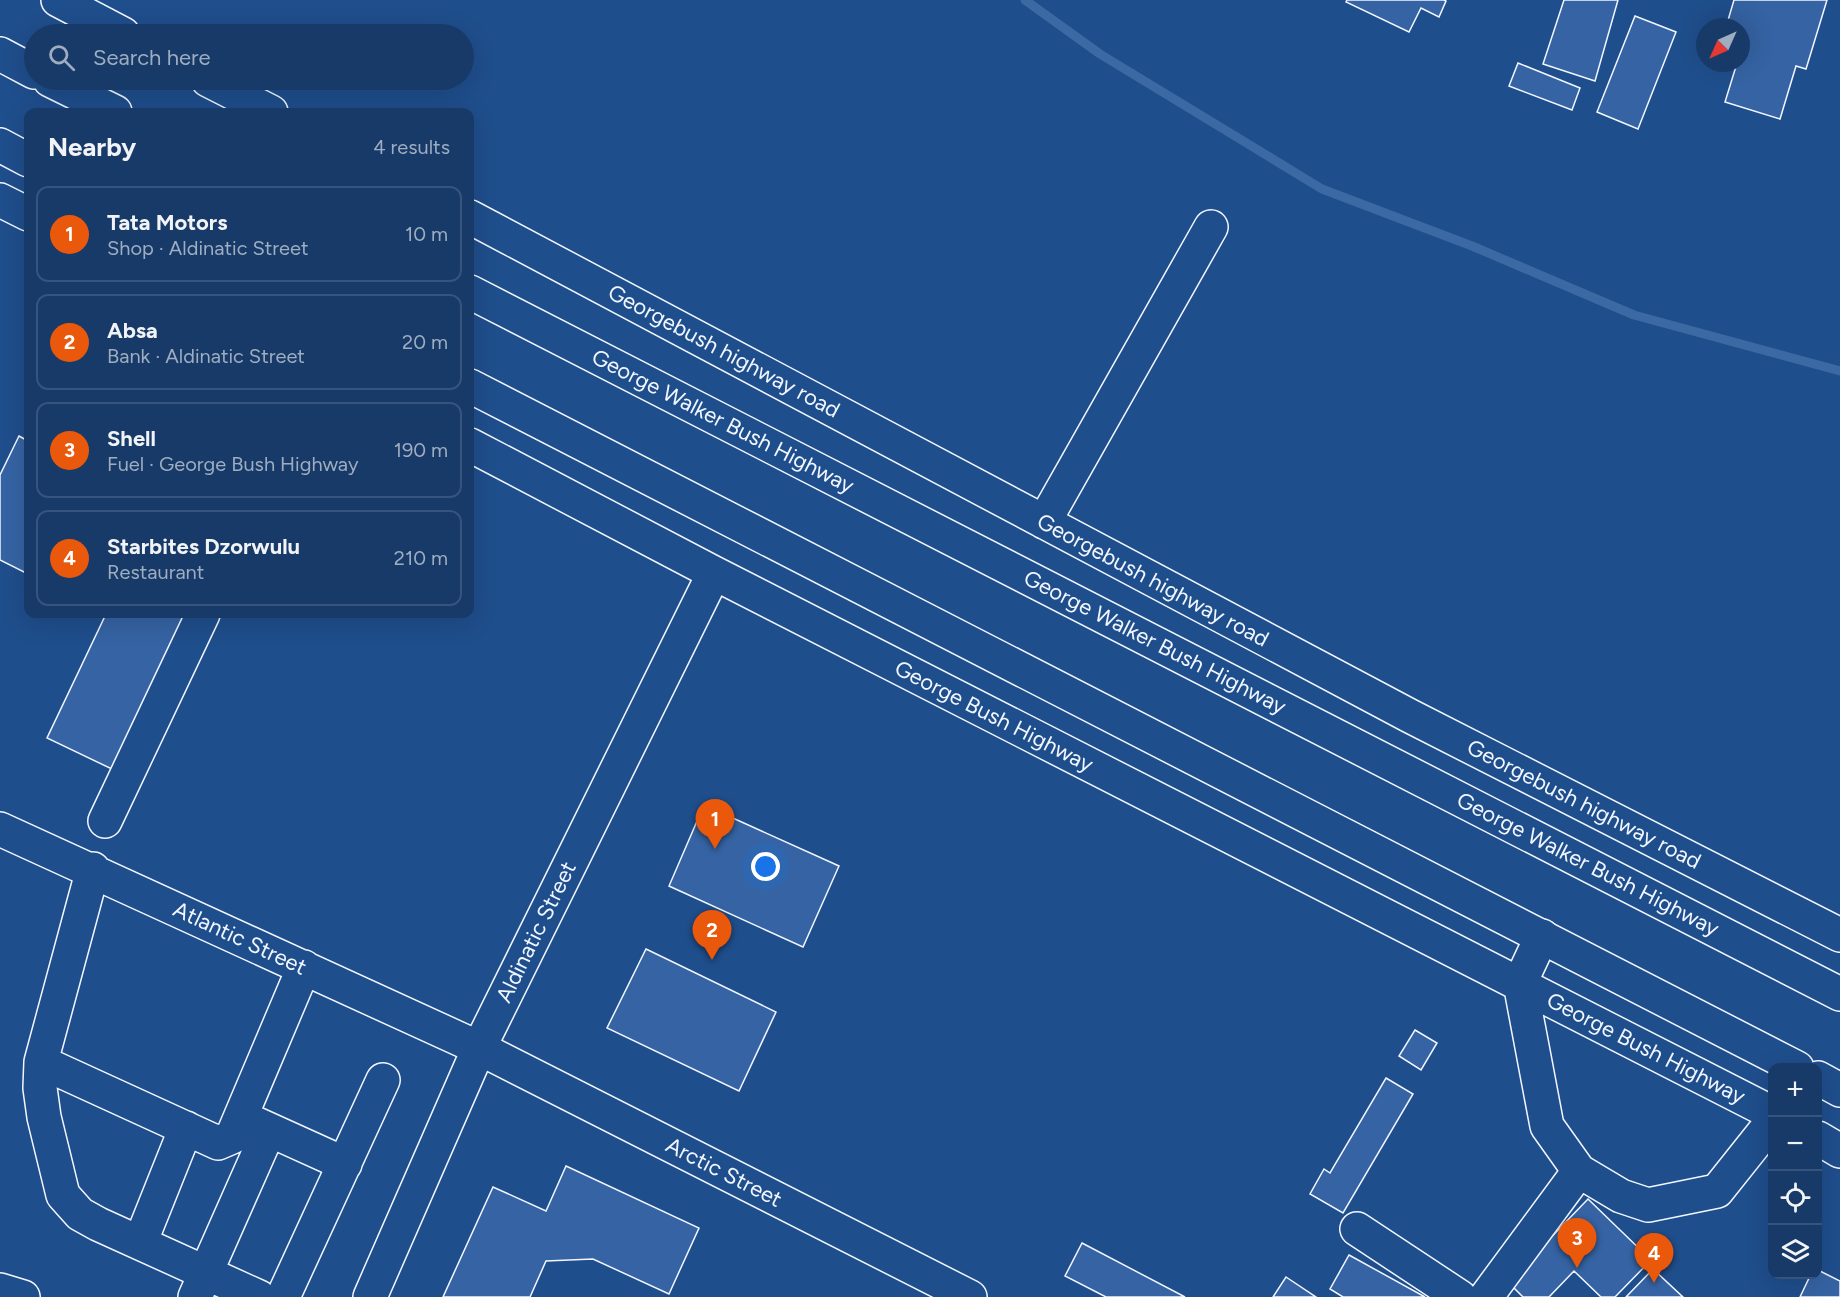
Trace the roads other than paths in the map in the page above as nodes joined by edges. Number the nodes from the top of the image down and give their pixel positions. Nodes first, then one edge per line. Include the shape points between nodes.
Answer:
1 (58, 0) edge
2 (104, 24) edge
3 (0, 54) edge
4 (24, 67) edge
5 (70, 90) edge
6 (228, 90) edge
7 (107, 108) edge
8 (263, 108) edge
9 (0, 145) edge
10 (24, 158) edge
11 (0, 200) edge
12 (24, 212) edge
13 (474, 219) edge
14 (1211, 227) dead end
15 (474, 294) edge
16 (474, 388) edge
17 (474, 447) edge
18 (1044, 522) junction
19 (714, 573) junction
20 (201, 618) edge
21 (105, 821) dead end
22 (0, 829) edge
23 (93, 869) junction
24 (1840, 935) edge
25 (1542, 936) junction
26 (304, 967) junction
27 (1520, 983) junction
28 (1840, 994) edge
29 (478, 1048) junction
30 (41, 1062) junction
31 (1787, 1063) edge
32 (383, 1080) dead end
33 (1822, 1080) edge
34 (1840, 1090) edge
35 (1768, 1110) edge
36 (255, 1124) junction
37 (186, 1128) junction
38 (1768, 1128) edge
39 (1822, 1140) edge
40 (1840, 1151) edge
41 (345, 1164) junction
42 (1579, 1171) junction
43 (1357, 1229) dead end
44 (140, 1243) junction
45 (200, 1285) edge
46 (0, 1290) edge
47 (22, 1297) edge
48 (259, 1297) edge
49 (284, 1297) edge
50 (370, 1297) edge
51 (970, 1297) edge
52 (1460, 1297) edge
53 (1486, 1297) edge

1 - 2 main road
3 - 4 main road
5 - 7 main road
6 - 8 main road
9 - 10 main road
11 - 12 main road
13 - 18 main road, Georgebush highway road
14 - 18 main road
15 - 28 main road, George Walker Bush Highway
16 - 25 main road
17 - 19 main road, George Bush Highway
18 - 24 main road, Georgebush highway road via 1410,716
19 - 27 main road, George Bush Highway
19 - 29 main road, Aldinatic Street
20 - 21 main road
22 - 23 main road, Atlantic Street
23 - 26 main road, Atlantic Street
23 - 30 main road
25 - 27 main road, George Bush Highway
25 - 31 main road
26 - 29 main road, Atlantic Street
26 - 36 main road
27 - 35 main road, George Bush Highway
27 - 42 main road via 1547,1126
29 - 50 main road, Aldinatic Street
29 - 51 main road, Arctic Street
30 - 37 main road
30 - 44 main road via 44,1117 63,1195 80,1214
32 - 41 main road
33 - 34 main road
36 - 37 main road via 218,1143
36 - 41 main road
36 - 45 main road
37 - 44 main road
38 - 42 main road via 1717,1191 1648,1205 1621,1196
39 - 40 main road
41 - 49 main road
42 - 53 main road
43 - 52 main road
44 - 45 main road
45 - 48 main road
46 - 47 main road

